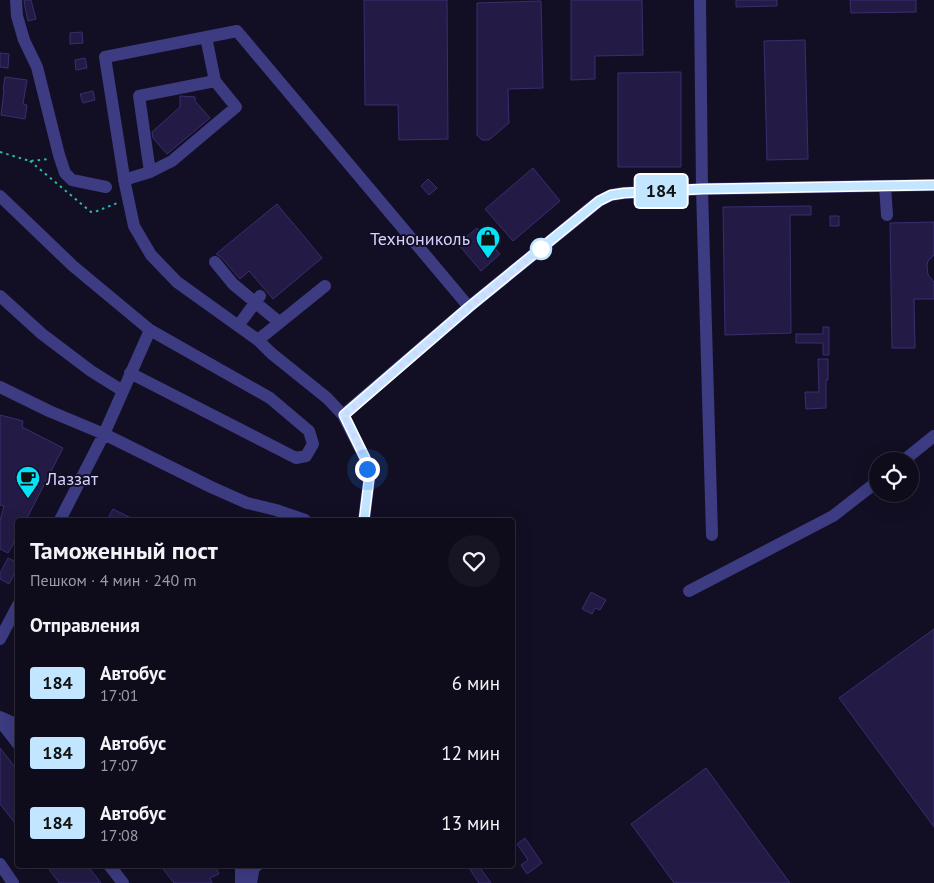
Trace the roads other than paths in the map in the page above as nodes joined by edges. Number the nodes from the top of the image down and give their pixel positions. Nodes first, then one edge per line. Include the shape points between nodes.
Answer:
1 (16, 0) edge
2 (700, 0) edge
3 (206, 37) junction
4 (215, 81) junction
5 (150, 172) junction
6 (125, 182) junction
7 (934, 185) edge
8 (885, 186) junction
9 (106, 187) dead end
10 (702, 189) junction
11 (0, 196) edge
12 (887, 215) dead end
13 (216, 262) dead end
14 (325, 286) dead end
15 (0, 296) edge
16 (258, 300) junction
17 (469, 307) junction
18 (279, 322) junction
19 (238, 326) junction
20 (150, 330) junction
21 (258, 340) junction
22 (130, 373) junction
23 (0, 387) edge
24 (123, 391) junction
25 (344, 415) junction
26 (104, 434) junction
27 (934, 436) edge
28 (914, 452) edge
29 (869, 488) edge
30 (61, 518) edge
31 (300, 518) edge
32 (364, 518) edge
33 (712, 535) dead end
34 (689, 591) dead end
35 (15, 611) edge
36 (0, 639) edge
37 (0, 719) edge
38 (15, 724) edge
39 (15, 740) edge
40 (0, 864) edge
41 (111, 868) edge
42 (240, 868) edge
43 (255, 868) edge
44 (13, 883) edge
45 (123, 883) edge
46 (240, 883) edge
47 (251, 883) edge

1 - 9 street via 16,16 37,67 65,173 72,180
2 - 10 street
3 - 4 street
3 - 6 street via 105,57
3 - 17 street via 236,31
4 - 5 street via 236,107 172,161
4 - 5 street via 139,96
5 - 6 street
6 - 19 street via 134,226 150,255 177,282
7 - 8 street
8 - 10 street
8 - 12 street
10 - 17 street via 624,193 599,201
10 - 33 street
11 - 20 street via 73,266
13 - 16 street via 233,284
14 - 18 street
15 - 24 street via 42,334
16 - 18 street
16 - 19 street
17 - 25 street
18 - 21 street
19 - 21 street
20 - 22 street
20 - 22 street via 270,398 309,431 313,444 306,456 296,458
21 - 25 street
22 - 24 street
23 - 26 street
24 - 26 street
25 - 32 street via 365,458 369,480
26 - 30 street
26 - 31 street via 211,488 247,503
27 - 28 street
29 - 34 street via 833,516
35 - 36 street
37 - 38 street
37 - 39 street
40 - 44 street
41 - 45 street
42 - 46 street
43 - 47 street

